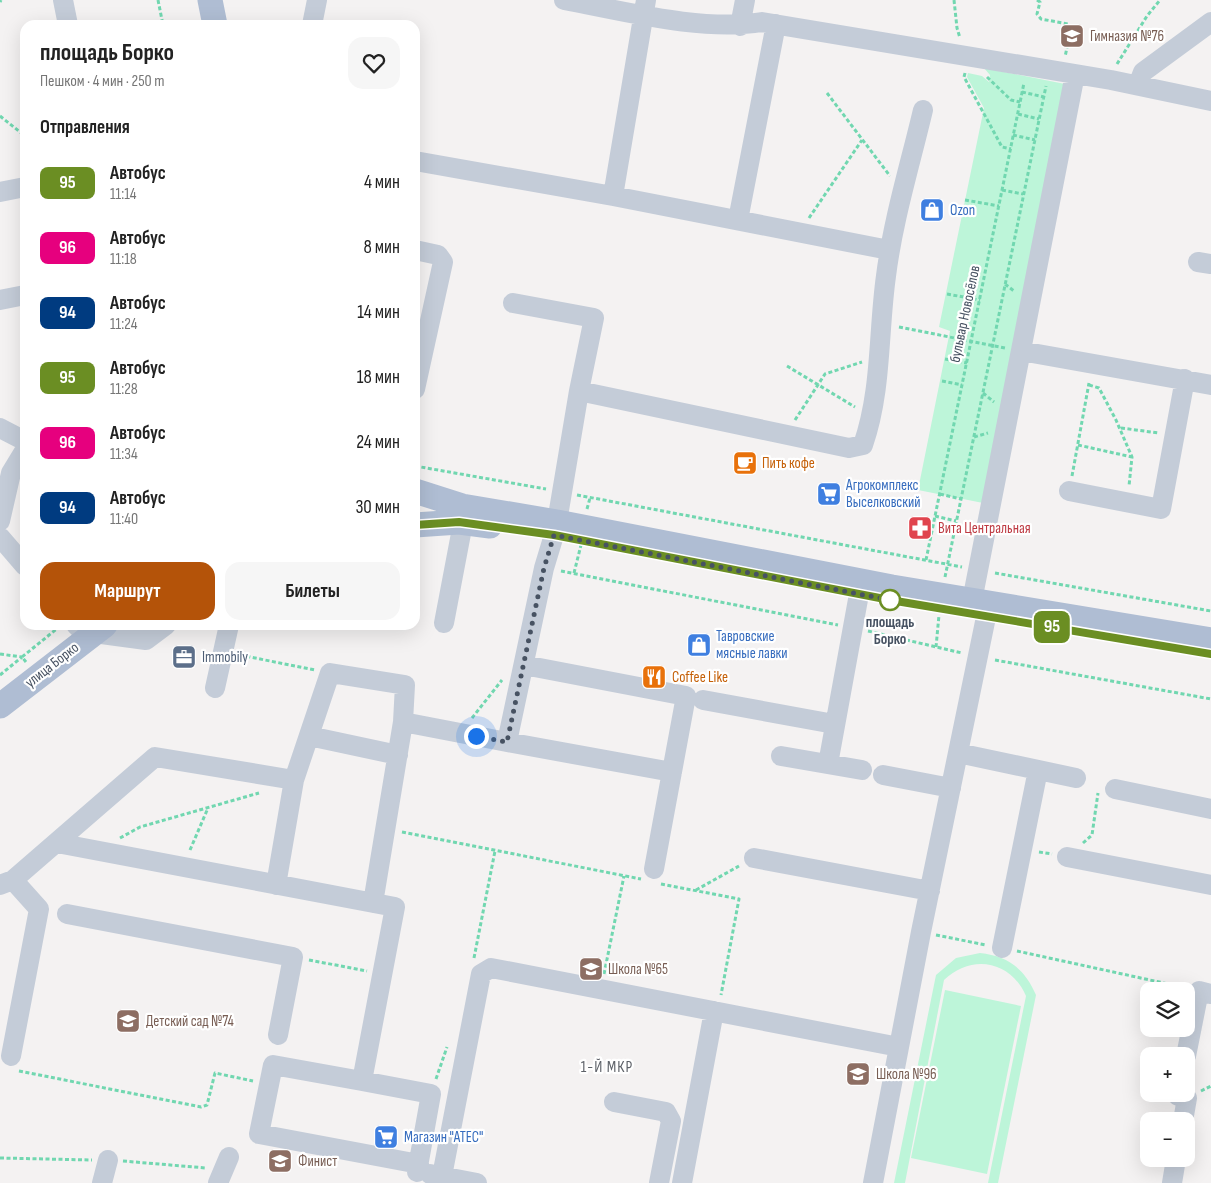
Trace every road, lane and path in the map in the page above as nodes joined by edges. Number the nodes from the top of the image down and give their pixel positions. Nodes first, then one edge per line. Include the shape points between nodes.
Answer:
1 (63, 0) edge
2 (158, 0) edge
3 (195, 0) edge
4 (210, 0) edge
5 (317, 0) edge
6 (564, 0) edge
7 (745, 0) edge
8 (954, 0) edge
9 (1037, 0) edge
10 (1160, 0) edge
11 (645, 8) edge
12 (67, 20) edge
13 (162, 20) edge
14 (199, 20) edge
15 (214, 20) edge
16 (313, 20) edge
17 (1211, 22) edge
18 (776, 24) junction
19 (740, 26) junction
20 (966, 62) junction
21 (1026, 73) dead end
22 (1061, 74) junction
23 (984, 75) dead end
24 (1111, 80) junction
25 (1138, 85) junction
26 (1022, 92) junction
27 (826, 93) dead end
28 (1044, 97) junction
29 (1211, 101) edge
30 (1020, 102) junction
31 (923, 110) dead end
32 (1018, 114) junction
33 (0, 116) edge
34 (1039, 119) junction
35 (20, 132) edge
36 (1013, 135) junction
37 (862, 140) junction
38 (1035, 140) junction
39 (1011, 149) junction
40 (420, 162) edge
41 (20, 188) edge
42 (1002, 190) junction
43 (0, 192) edge
44 (903, 194) junction
45 (1023, 194) junction
46 (613, 196) junction
47 (964, 200) dead end
48 (999, 206) junction
49 (738, 220) junction
50 (799, 232) junction
51 (889, 250) junction
52 (420, 251) edge
53 (947, 294) dead end
54 (20, 297) edge
55 (0, 300) edge
56 (980, 300) junction
57 (513, 303) dead end
58 (881, 324) junction
59 (971, 341) junction
60 (993, 345) junction
61 (1021, 351) junction
62 (879, 356) junction
63 (945, 359) dead end
64 (967, 363) junction
65 (1092, 363) junction
66 (420, 365) edge
67 (787, 366) dead end
68 (1185, 380) junction
69 (942, 381) dead end
70 (818, 385) junction
71 (962, 385) junction
72 (1089, 385) junction
73 (1211, 385) edge
74 (579, 391) junction
75 (872, 418) junction
76 (0, 428) edge
77 (1120, 428) junction
78 (1175, 435) junction
79 (788, 436) junction
80 (20, 438) edge
81 (1078, 445) junction
82 (1132, 457) junction
83 (20, 458) edge
84 (420, 467) edge
85 (1069, 491) joint
86 (562, 492) junction
87 (420, 493) edge
88 (940, 494) junction
89 (961, 499) junction
90 (1126, 502) junction
91 (463, 514) junction
92 (935, 516) junction
93 (0, 521) edge
94 (956, 521) junction
95 (420, 524) edge
96 (555, 528) junction
97 (0, 537) edge
98 (20, 560) edge
99 (926, 560) junction
100 (948, 564) junction
101 (544, 568) junction
102 (978, 570) junction
103 (859, 594) junction
104 (979, 608) junction
105 (1211, 611) edge
106 (444, 623) dead end
107 (854, 628) junction
108 (84, 630) edge
109 (85, 630) edge
110 (101, 630) edge
111 (159, 630) edge
112 (228, 630) edge
113 (1211, 640) edge
114 (223, 651) junction
115 (0, 654) edge
116 (1211, 654) edge
117 (978, 657) junction
118 (524, 666) junction
119 (330, 673) junction
120 (0, 675) edge
121 (215, 688) dead end
122 (0, 690) edge
123 (1211, 699) edge
124 (704, 700) dead end
125 (0, 706) edge
126 (403, 722) junction
127 (834, 724) junction
128 (461, 733) junction
129 (309, 736) junction
130 (507, 742) junction
131 (958, 753) junction
132 (398, 755) junction
133 (781, 756) dead end
134 (828, 764) junction
135 (862, 770) dead end
136 (1038, 770) junction
137 (672, 772) junction
138 (883, 775) dead end
139 (1076, 778) dead end
140 (294, 780) junction
141 (951, 788) junction
142 (1116, 789) joint
143 (261, 792) dead end
144 (208, 807) junction
145 (1211, 809) edge
146 (385, 829) junction
147 (57, 843) junction
148 (1022, 848) junction
149 (95, 850) junction
150 (1067, 857) junction
151 (754, 858) joint
152 (186, 868) junction
153 (624, 876) junction
154 (652, 877) junction
155 (7, 882) edge
156 (276, 885) junction
157 (1211, 885) edge
158 (696, 890) junction
159 (930, 891) junction
160 (373, 903) junction
161 (67, 914) dead end
162 (921, 932) junction
163 (1002, 948) junction
164 (293, 957) junction
165 (382, 974) junction
166 (601, 990) junction
167 (1205, 993) edge
168 (714, 1011) junction
169 (278, 1034) dead end
170 (899, 1047) junction
171 (1189, 1047) edge
172 (11, 1056) joint
173 (362, 1081) junction
174 (269, 1084) junction
175 (614, 1102) dead end
176 (0, 1158) edge
177 (108, 1160) junction
178 (1175, 1167) edge
179 (224, 1169) edge
180 (417, 1173) edge
181 (442, 1176) junction
182 (102, 1183) edge
183 (477, 1183) edge
184 (659, 1183) edge
185 (682, 1183) edge
186 (873, 1183) edge
187 (1172, 1183) edge

1 - 12 lane
2 - 13 path
3 - 14 main road
4 - 15 main road
5 - 16 lane
6 - 11 lane
7 - 19 lane
8 - 20 path
9 - 22 path via 1040,2 1037,14 1040,19 1068,24 1071,28
10 - 24 path via 1119,60
11 - 19 lane
11 - 46 lane
17 - 25 lane via 1143,72
18 - 19 lane via 762,22
18 - 20 lane
18 - 49 lane
20 - 22 lane
20 - 39 path via 964,77 1002,147
21 - 26 path, бульвар Новосёлов
22 - 24 lane
22 - 28 path
22 - 61 lane
23 - 30 path via 1011,100
24 - 25 lane
25 - 29 lane
26 - 28 path
26 - 30 path, бульвар Новосёлов
27 - 37 path
28 - 34 path
30 - 32 path, бульвар Новосёлов
31 - 44 lane
32 - 34 path
32 - 36 path, бульвар Новосёлов
33 - 35 path
34 - 38 path
36 - 38 path
36 - 39 path, бульвар Новосёлов
37 - 44 path
37 - 50 path
38 - 45 path
39 - 42 path, бульвар Новосёлов
40 - 46 lane
41 - 43 lane
42 - 45 path
42 - 48 path, бульвар Новосёлов
44 - 51 lane
45 - 60 path
46 - 49 lane
47 - 48 path
48 - 56 path, бульвар Новосёлов
49 - 50 lane
50 - 51 lane
51 - 58 lane
52 - 66 lane via 438,255 442,262
53 - 56 path
54 - 55 lane
56 - 59 path, бульвар Новосёлов
57 - 74 lane via 594,318
58 - 59 path
58 - 62 lane
59 - 60 path
59 - 64 path, бульвар Новосёлов
60 - 89 path
61 - 65 lane
61 - 102 lane
62 - 70 path via 825,374
62 - 75 lane
63 - 64 path
64 - 71 path, бульвар Новосёлов
65 - 68 lane
65 - 72 path
67 - 70 path
68 - 73 lane
68 - 78 lane
69 - 71 path
70 - 75 path
70 - 79 path
71 - 88 path, бульвар Новосёлов
72 - 77 path via 1099,388
72 - 81 path
74 - 79 lane
74 - 86 lane
75 - 79 lane via 863,445 848,448
76 - 80 lane
77 - 78 path
77 - 82 path
78 - 90 lane via 1161,509
81 - 82 path
81 - 85 path
82 - 90 path
83 - 93 lane via 11,473
84 - 86 path
85 - 90 lane
86 - 96 lane
86 - 99 path
87 - 91 main road
88 - 89 path
88 - 92 path, бульвар Новосёлов
89 - 94 path
91 - 95 main road
91 - 96 main road
91 - 106 lane
92 - 94 path
92 - 99 path, бульвар Новосёлов
94 - 100 path
96 - 101 lane
96 - 103 main road
96 - 104 main road via 892,587
97 - 98 lane
99 - 100 path
100 - 102 path
101 - 107 path
101 - 118 lane
102 - 104 lane
102 - 105 path
103 - 104 main road
103 - 107 lane
104 - 113 main road
104 - 116 main road
104 - 117 lane
107 - 117 path
107 - 127 lane
108 - 122 main road, улица Борко
109 - 125 main road, улица Борко
110 - 111 lane via 146,640
112 - 114 lane
114 - 119 path
114 - 121 lane
115 - 120 path via 22,658
117 - 123 path
117 - 131 lane
118 - 128 path via 514,664
118 - 130 lane
118 - 137 lane via 686,696
119 - 126 lane via 405,685
119 - 129 lane
124 - 127 lane
126 - 128 lane
126 - 132 lane
127 - 134 lane
128 - 130 lane
129 - 132 lane
129 - 140 lane
130 - 137 lane
131 - 136 lane
131 - 141 lane
132 - 146 lane
133 - 134 lane
134 - 135 lane
136 - 139 lane
136 - 148 lane
137 - 154 lane
138 - 141 lane
140 - 147 lane via 155,757
140 - 156 lane
141 - 159 lane
142 - 145 lane
142 - 150 path via 1100,784 1092,835
143 - 144 path
144 - 149 path via 140,827
144 - 152 path
146 - 153 path
146 - 160 lane
147 - 149 lane
147 - 155 lane
148 - 150 path
148 - 163 lane
149 - 152 lane
150 - 157 lane
151 - 158 path
151 - 159 lane
152 - 156 lane
153 - 154 path
153 - 166 path
154 - 158 path
155 - 172 lane via 39,909
156 - 160 lane
158 - 168 path via 739,899 720,1000
159 - 162 lane
160 - 165 lane via 395,907
161 - 164 lane
162 - 163 path
162 - 170 lane
163 - 167 path
164 - 165 path
164 - 169 lane
165 - 173 lane
166 - 168 lane
166 - 181 lane via 490,968 481,974
167 - 171 lane
168 - 170 lane
168 - 185 lane
170 - 186 lane
172 - 174 path via 11,1067 16,1071 201,1106 210,1100 215,1073
173 - 174 lane via 272,1065
173 - 180 lane via 431,1094
174 - 180 lane via 259,1134
175 - 184 lane via 666,1112 671,1121
176 - 177 path
177 - 179 path
177 - 182 lane
178 - 187 lane
180 - 181 lane
181 - 183 lane

